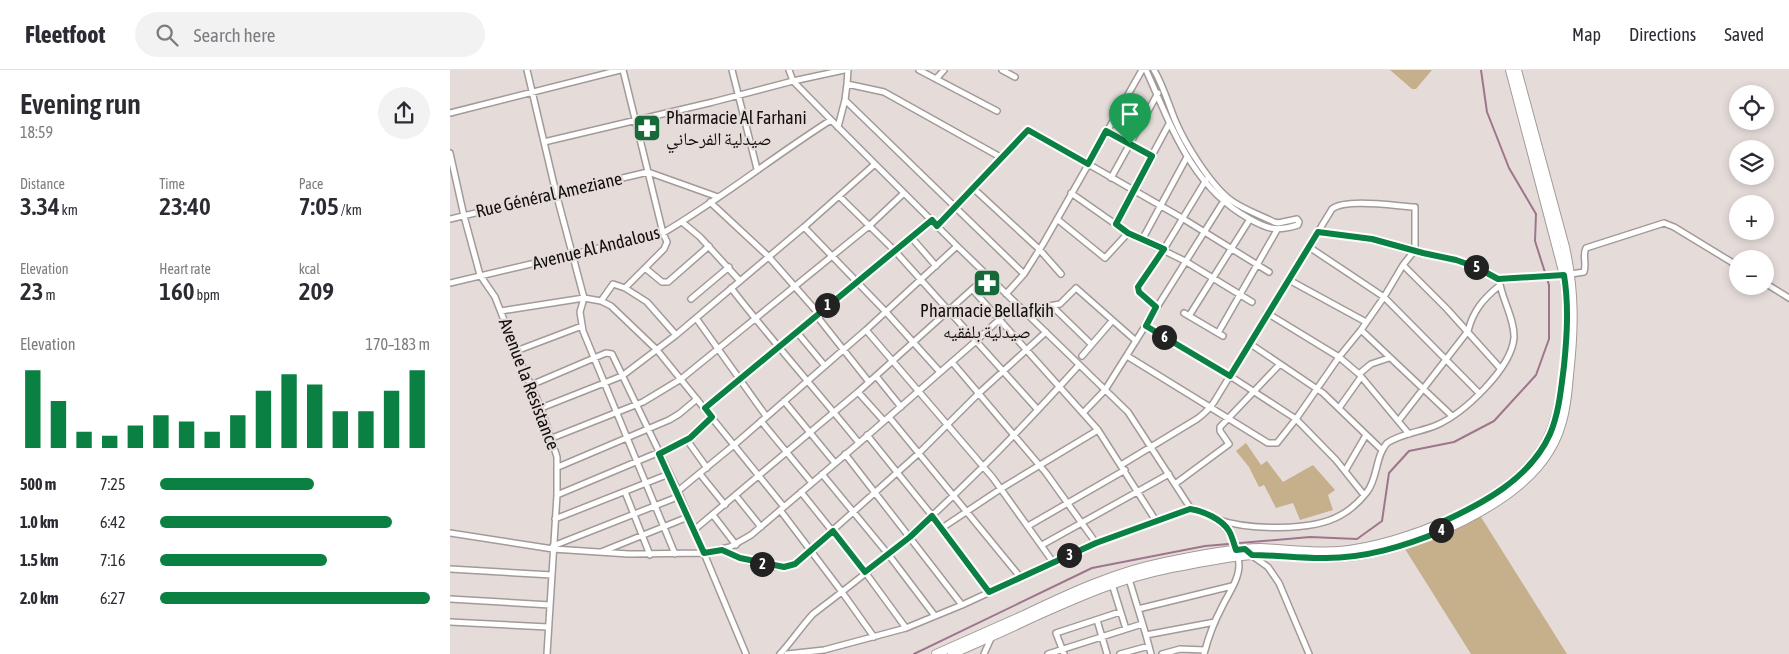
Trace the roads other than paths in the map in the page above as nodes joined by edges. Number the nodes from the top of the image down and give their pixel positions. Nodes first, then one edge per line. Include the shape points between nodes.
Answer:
1 (527, 70) edge
2 (622, 70) edge
3 (732, 70) edge
4 (789, 70) edge
5 (844, 70) edge
6 (848, 70) edge
7 (919, 70) edge
8 (944, 70) edge
9 (1002, 70) edge
10 (1142, 70) edge
11 (1146, 70) edge
12 (1154, 70) edge
13 (1510, 70) edge
14 (1517, 70) edge
15 (1016, 77) dead end
16 (936, 79) junction
17 (793, 81) junction
18 (846, 84) junction
19 (1163, 90) junction
20 (533, 92) junction
21 (1157, 94) junction
22 (738, 96) junction
23 (844, 100) junction
24 (997, 111) dead end
25 (450, 112) edge
26 (831, 120) junction
27 (635, 121) junction
28 (1169, 124) junction
29 (838, 127) junction
30 (1106, 131) junction
31 (544, 142) junction
32 (1130, 144) junction
33 (450, 153) edge
34 (1152, 156) junction
35 (1187, 157) junction
36 (1002, 158) junction
37 (875, 164) junction
38 (1088, 164) junction
39 (757, 169) junction
40 (648, 172) junction
41 (1208, 176) junction
42 (1112, 178) junction
43 (1205, 181) junction
44 (973, 188) junction
45 (904, 192) junction
46 (1071, 192) junction
47 (1134, 192) junction
48 (556, 193) junction
49 (718, 196) junction
50 (839, 196) junction
51 (1225, 199) junction
52 (710, 202) junction
53 (1161, 206) junction
54 (955, 208) junction
55 (464, 216) junction
56 (1182, 218) junction
57 (450, 219) edge
58 (1057, 219) junction
59 (1250, 219) junction
60 (932, 220) junction
61 (682, 222) junction
62 (1116, 224) junction
63 (869, 226) junction
64 (937, 226) junction
65 (804, 227) junction
66 (1277, 230) junction
67 (1204, 232) junction
68 (1318, 232) junction
69 (663, 233) junction
70 (1128, 233) junction
71 (911, 237) junction
72 (1142, 240) junction
73 (709, 246) junction
74 (957, 246) junction
75 (1309, 247) junction
76 (1231, 248) junction
77 (1039, 249) junction
78 (1164, 249) junction
79 (1414, 250) junction
80 (895, 251) junction
81 (572, 255) junction
82 (768, 256) junction
83 (832, 256) junction
84 (1185, 261) junction
85 (1729, 261) edge
86 (1257, 264) junction
87 (1403, 265) junction
88 (936, 266) junction
89 (645, 268) junction
90 (729, 268) junction
91 (1269, 272) dead end
92 (1024, 274) junction
93 (1061, 274) dead end
94 (1568, 275) junction
95 (480, 276) junction
96 (988, 276) junction
97 (1214, 278) junction
98 (1498, 279) junction
99 (740, 280) junction
100 (922, 280) junction
101 (1289, 280) junction
102 (856, 281) junction
103 (450, 283) edge
104 (795, 286) junction
105 (1499, 286) junction
106 (625, 288) junction
107 (731, 288) junction
108 (1774, 289) edge
109 (973, 290) junction
110 (1006, 294) junction
111 (1240, 294) junction
112 (1384, 297) junction
113 (584, 298) junction
114 (1789, 298) edge
115 (691, 299) dead end
116 (600, 301) junction
117 (1252, 302) dead end
118 (1016, 304) junction
119 (1053, 306) junction
120 (1156, 307) junction
121 (950, 310) junction
122 (501, 311) junction
123 (886, 312) junction
124 (1026, 313) junction
125 (1268, 313) junction
126 (817, 314) junction
127 (696, 318) junction
128 (754, 318) junction
129 (999, 320) junction
130 (1112, 321) junction
131 (1366, 322) junction
132 (582, 326) junction
133 (1146, 326) junction
134 (866, 330) junction
135 (1361, 330) junction
136 (796, 331) junction
137 (1468, 331) junction
138 (1046, 332) junction
139 (1218, 333) junction
140 (676, 336) junction
141 (1223, 336) dead end
142 (976, 341) junction
143 (1136, 341) junction
144 (913, 342) junction
145 (1249, 343) junction
146 (1092, 344) junction
147 (778, 347) junction
148 (717, 348) junction
149 (1027, 349) junction
150 (657, 350) junction
151 (844, 350) junction
152 (516, 351) junction
153 (1082, 356) dead end
154 (1127, 356) junction
155 (1339, 357) junction
156 (594, 358) junction
157 (1389, 358) junction
158 (1446, 360) junction
159 (893, 361) junction
160 (952, 362) junction
161 (1280, 364) junction
162 (1079, 365) junction
163 (825, 366) junction
164 (1500, 368) junction
165 (940, 372) junction
166 (1003, 372) junction
167 (622, 376) junction
168 (876, 376) junction
169 (1230, 376) junction
170 (1360, 376) junction
171 (681, 379) junction
172 (739, 380) junction
173 (808, 380) junction
174 (869, 382) junction
175 (604, 384) junction
176 (531, 385) junction
177 (1059, 387) junction
178 (1317, 389) junction
179 (1422, 389) junction
180 (1105, 390) junction
181 (919, 391) junction
182 (858, 392) junction
183 (1254, 392) junction
184 (1479, 393) junction
185 (978, 394) junction
186 (698, 399) junction
187 (784, 401) junction
188 (636, 405) junction
189 (901, 407) junction
190 (1210, 407) junction
191 (541, 408) junction
192 (705, 408) junction
193 (1339, 408) junction
194 (1038, 410) junction
195 (834, 412) junction
196 (616, 413) junction
197 (1083, 413) junction
198 (766, 416) junction
199 (889, 416) junction
200 (1452, 416) junction
201 (712, 417) junction
202 (1230, 419) junction
203 (1296, 419) junction
204 (1399, 420) junction
205 (761, 421) junction
206 (884, 421) junction
207 (948, 424) junction
208 (648, 430) junction
209 (1098, 430) junction
210 (810, 433) junction
211 (1409, 434) junction
212 (867, 435) junction
213 (1366, 435) junction
214 (1014, 436) junction
215 (552, 438) junction
216 (627, 439) junction
217 (687, 440) junction
218 (859, 443) junction
219 (734, 445) junction
220 (1152, 448) junction
221 (1382, 450) junction
222 (787, 453) junction
223 (920, 453) junction
224 (659, 454) junction
225 (845, 454) junction
226 (637, 463) junction
227 (835, 463) junction
228 (983, 466) junction
229 (1040, 466) junction
230 (558, 467) junction
231 (708, 468) junction
232 (1123, 468) junction
233 (1345, 471) junction
234 (897, 473) junction
235 (669, 474) junction
236 (700, 474) junction
237 (822, 474) junction
238 (1169, 474) junction
239 (758, 476) junction
240 (812, 482) junction
241 (646, 484) junction
242 (1175, 484) junction
243 (1002, 488) junction
244 (625, 492) junction
245 (801, 492) junction
246 (876, 492) junction
247 (1138, 492) junction
248 (679, 494) junction
249 (557, 495) junction
250 (954, 495) junction
251 (1364, 495) junction
252 (736, 496) junction
253 (1069, 503) junction
254 (725, 505) junction
255 (656, 506) junction
256 (782, 508) junction
257 (1190, 509) junction
258 (854, 512) junction
259 (968, 512) junction
260 (634, 515) junction
261 (713, 515) junction
262 (688, 516) junction
263 (932, 516) junction
264 (555, 519) junction
265 (1216, 519) junction
266 (1156, 521) junction
267 (1083, 523) junction
268 (664, 526) junction
269 (761, 526) junction
270 (1028, 526) junction
271 (942, 528) junction
272 (694, 530) junction
273 (833, 531) junction
274 (450, 533) edge
275 (642, 534) junction
276 (910, 537) junction
277 (1096, 543) junction
278 (736, 545) junction
279 (1387, 545) junction
280 (1042, 546) junction
281 (553, 548) junction
282 (1245, 549) junction
283 (722, 550) junction
284 (812, 550) junction
285 (1237, 551) junction
286 (598, 552) junction
287 (704, 553) junction
288 (675, 554) junction
289 (888, 554) junction
290 (650, 555) junction
291 (1252, 555) junction
292 (1052, 562) junction
293 (450, 569) edge
294 (865, 572) junction
295 (552, 575) junction
296 (1020, 578) junction
297 (1128, 580) junction
298 (1112, 584) junction
299 (1232, 586) junction
300 (842, 592) junction
301 (989, 592) junction
302 (450, 599) edge
303 (550, 605) junction
304 (962, 605) junction
305 (1138, 609) junction
306 (1120, 612) junction
307 (935, 616) junction
308 (1097, 620) junction
309 (450, 622) edge
310 (1215, 622) junction
311 (1142, 624) junction
312 (548, 627) junction
313 (906, 628) junction
314 (1126, 629) junction
315 (1146, 635) junction
316 (992, 636) junction
317 (1102, 636) junction
318 (874, 637) junction
319 (1149, 646) junction
320 (1063, 652) edge
321 (1204, 652) edge
322 (1132, 653) edge
323 (546, 654) edge
324 (746, 654) edge
325 (780, 654) edge
326 (788, 654) edge
327 (936, 654) edge
328 (952, 654) edge
329 (984, 654) edge
330 (1048, 654) edge
331 (1107, 654) edge
332 (1120, 654) edge
333 (1151, 654) edge
334 (1162, 654) edge
335 (1308, 654) edge

1 - 20 street
2 - 20 street
2 - 27 street
3 - 22 street
4 - 17 street
5 - 17 street
6 - 18 street
7 - 16 street
8 - 16 street
9 - 15 street
10 - 30 street
11 - 21 street
12 - 19 street
13 - 94 street
14 - 94 street
16 - 24 street
17 - 22 street
17 - 26 street
18 - 23 street
18 - 36 street via 884,92
19 - 21 street
19 - 41 street via 1192,153
20 - 25 street
20 - 31 street
21 - 28 street
21 - 32 street
22 - 27 street
22 - 39 street
23 - 29 street
23 - 54 street
26 - 29 street
26 - 39 street, Avenue Al Andalous
27 - 31 street
27 - 40 street
28 - 34 street
28 - 35 street
29 - 37 street
30 - 32 street
30 - 38 street
31 - 48 street
32 - 34 street
32 - 42 street
33 - 55 street, Avenue la Resistance
34 - 47 street
35 - 43 street
35 - 53 street
36 - 38 street via 1028,130
36 - 44 street
37 - 45 street
37 - 50 street
38 - 42 street
38 - 46 street
39 - 49 street, Avenue Al Andalous
40 - 48 street, Rue Général Ameziane
40 - 49 street
40 - 69 street
41 - 43 street
41 - 51 street
42 - 47 street
43 - 51 street
43 - 56 street
44 - 54 street
44 - 77 street
45 - 60 street
45 - 63 street
46 - 58 street
46 - 62 street
47 - 53 street
47 - 62 street
48 - 55 street, Rue Général Ameziane
48 - 81 street
49 - 52 street, Avenue Al Andalous
50 - 63 street
50 - 65 street
51 - 59 street
51 - 66 street via 1276,223 1298,220 1296,226
51 - 67 street
52 - 61 street, Avenue Al Andalous
52 - 82 street
53 - 56 street
53 - 72 street
54 - 64 street
54 - 92 street
55 - 57 street, Rue Général Ameziane
55 - 95 street, Avenue la Resistance
56 - 67 street
56 - 78 street
58 - 70 street via 1105,258
58 - 77 street
59 - 66 street
59 - 76 street
60 - 64 street
60 - 71 street
61 - 69 street, Avenue Al Andalous
61 - 73 street
62 - 70 street
63 - 80 street
63 - 83 street
64 - 74 street
65 - 82 street
65 - 83 street
66 - 86 street
67 - 76 street
67 - 84 street
68 - 75 street
68 - 79 street via 1372,239
68 - 79 street via 1332,210 1343,204 1414,207
69 - 81 street, Avenue Al Andalous
69 - 89 street via 666,247
70 - 72 street
71 - 80 street
71 - 88 street
72 - 78 street
73 - 89 street via 668,282 662,282
73 - 90 street
74 - 88 street
74 - 96 street
75 - 101 street
75 - 112 street
76 - 86 street
76 - 97 street
77 - 92 street
77 - 93 street
78 - 84 street
78 - 120 street via 1138,287 1139,292
79 - 87 street
79 - 98 street via 1476,267
80 - 100 street
80 - 102 street
81 - 95 street, Avenue Al Andalous
81 - 113 street
82 - 99 street
82 - 104 street
83 - 102 street
83 - 104 street
84 - 97 street
84 - 120 street
85 - 94 street via 1664,223 1586,248 1584,272
86 - 91 street
86 - 111 street
87 - 112 street
87 - 137 street
88 - 100 street
89 - 106 street
90 - 99 street
90 - 115 street
92 - 110 street
94 - 98 street
94 - 279 street via 1574,315 1573,344 1562,421 1550,451 1524,482 1482,509 1425,537
95 - 103 street, Avenue Al Andalous
95 - 122 street, Avenue la Resistance via 492,291
96 - 109 street
96 - 110 street
97 - 111 street
97 - 139 street via 1187,315
98 - 105 street
99 - 107 street
100 - 121 street
100 - 123 street
101 - 125 street
101 - 131 street
102 - 123 street
102 - 126 street
104 - 126 street
104 - 128 street
105 - 137 street via 1484,298 1471,317
105 - 164 street via 1514,337 1510,354
106 - 116 street via 613,284
106 - 140 street via 647,302
107 - 127 street
107 - 128 street
108 - 114 street
109 - 121 street
109 - 129 street
110 - 118 street
111 - 117 street
111 - 139 street
112 - 131 street
112 - 158 street
113 - 116 street
113 - 122 street
113 - 132 street via 580,312
116 - 150 street via 611,306
118 - 124 street
118 - 129 street
119 - 124 street
119 - 130 street via 1060,304 1076,288
119 - 146 street
120 - 133 street
121 - 142 street
121 - 144 street
122 - 152 street, Avenue la Resistance
123 - 134 street
123 - 144 street
124 - 138 street
125 - 145 street
125 - 155 street
126 - 136 street
126 - 151 street
127 - 140 street
127 - 148 street
128 - 147 street
128 - 148 street
129 - 142 street
129 - 149 street
130 - 143 street
130 - 146 street
131 - 135 street
132 - 152 street
132 - 156 street
133 - 143 street
133 - 169 street
134 - 151 street
134 - 159 street
135 - 155 street
135 - 157 street
136 - 147 street
136 - 163 street
137 - 158 street
137 - 164 street
138 - 149 street
138 - 162 street
139 - 141 street
140 - 150 street
142 - 160 street
142 - 166 street
143 - 154 street
144 - 159 street
144 - 165 street
145 - 161 street
145 - 169 street
146 - 153 street
147 - 172 street
147 - 173 street
148 - 171 street
148 - 172 street
149 - 166 street
149 - 177 street
150 - 167 street
150 - 171 street
151 - 163 street
151 - 174 street
152 - 176 street, Avenue la Resistance
154 - 180 street
154 - 190 street
155 - 170 street
155 - 178 street
156 - 167 street via 611,353
156 - 175 street
156 - 176 street
157 - 170 street via 1371,364
157 - 179 street
158 - 179 street
158 - 184 street
159 - 168 street
159 - 181 street
160 - 165 street
160 - 185 street
161 - 178 street
161 - 183 street
162 - 177 street
162 - 180 street
163 - 173 street
164 - 184 street
165 - 181 street
166 - 185 street
166 - 194 street
167 - 175 street
167 - 188 street
168 - 174 street
168 - 189 street
169 - 183 street
169 - 190 street
170 - 193 street
170 - 204 street
171 - 186 street
171 - 188 street
172 - 192 street
172 - 198 street
173 - 187 street
173 - 195 street
174 - 182 street
175 - 191 street
175 - 196 street
176 - 191 street, Avenue la Resistance
177 - 194 street
177 - 197 street
178 - 193 street
178 - 203 street
179 - 200 street
179 - 204 street
180 - 197 street
180 - 220 street via 1128,412
181 - 189 street
181 - 207 street
182 - 195 street
182 - 206 street
183 - 202 street
183 - 203 street
184 - 200 street
185 - 207 street
185 - 214 street
186 - 192 street
186 - 208 street via 679,414
187 - 198 street
187 - 210 street
188 - 196 street
188 - 208 street
189 - 199 street
190 - 202 street
190 - 220 street
191 - 215 street, Avenue la Resistance
192 - 201 street
193 - 213 street
194 - 214 street
195 - 210 street
195 - 218 street
196 - 215 street
196 - 216 street
197 - 209 street
198 - 205 street
199 - 206 street
199 - 223 street
200 - 211 street via 1437,425
201 - 217 street
201 - 219 street
202 - 203 street via 1272,444 1278,442
202 - 242 street via 1220,429 1229,444
203 - 233 street
204 - 211 street
205 - 219 street
205 - 222 street
206 - 212 street
207 - 223 street
207 - 228 street
208 - 216 street
208 - 224 street
209 - 229 street
209 - 232 street
210 - 222 street
210 - 227 street
211 - 221 street via 1390,441
212 - 218 street
212 - 234 street
213 - 221 street
213 - 233 street
214 - 228 street
214 - 229 street
215 - 230 street, Avenue la Resistance
216 - 226 street
216 - 230 street
217 - 224 street
217 - 231 street
218 - 225 street
219 - 231 street
219 - 239 street
220 - 232 street
220 - 238 street
221 - 251 street
222 - 239 street
222 - 240 street
223 - 234 street
223 - 250 street
224 - 226 street
224 - 235 street
225 - 227 street
225 - 246 street
226 - 241 street
226 - 249 street
227 - 237 street
228 - 243 street
228 - 250 street
229 - 243 street
229 - 253 street
230 - 249 street, Avenue la Resistance
231 - 236 street
232 - 247 street
232 - 253 street
233 - 251 street
234 - 246 street
234 - 263 street
235 - 241 street
235 - 248 street
236 - 248 street
236 - 254 street
237 - 240 street
237 - 258 street
238 - 242 street
238 - 247 street
239 - 252 street
239 - 256 street
240 - 245 street
241 - 244 street
241 - 255 street
242 - 257 street
243 - 259 street
243 - 270 street
244 - 260 street
244 - 264 street
245 - 256 street
245 - 273 street
246 - 258 street
246 - 276 street
247 - 266 street
247 - 267 street
248 - 255 street
248 - 262 street
249 - 264 street, Avenue la Resistance
250 - 259 street
250 - 263 street
251 - 265 street via 1341,516 1310,524 1258,528
252 - 254 street
252 - 269 street
253 - 267 street
253 - 270 street
254 - 261 street
255 - 260 street
255 - 268 street
256 - 269 street
256 - 284 street
257 - 265 street
257 - 266 street
258 - 273 street
258 - 289 street
259 - 271 street
259 - 296 street
260 - 275 street
260 - 281 street
261 - 272 street
261 - 278 street
262 - 268 street
262 - 272 street
263 - 271 street
263 - 276 street
264 - 281 street, Avenue la Resistance
265 - 285 street via 1229,531
266 - 277 street
267 - 277 street
267 - 280 street
268 - 275 street
268 - 288 street
269 - 278 street
270 - 280 street
271 - 301 street
272 - 287 street
273 - 284 street
273 - 294 street
274 - 281 street
275 - 286 street
275 - 290 street
276 - 289 street
276 - 304 street
277 - 292 street
278 - 283 street
279 - 282 street via 1339,551
279 - 291 street via 1368,554 1338,558
280 - 292 street
281 - 286 street
281 - 295 street, Avenue la Resistance
282 - 285 street
282 - 291 street
283 - 284 street via 740,558 784,567 795,564
283 - 287 street
284 - 300 street
285 - 291 street
285 - 297 street
285 - 299 street via 1238,568
285 - 327 street via 1164,562 1106,578
286 - 290 street
287 - 288 street
287 - 324 street
288 - 290 street
289 - 294 street
289 - 307 street
291 - 335 street via 1268,567 1279,583
292 - 296 street
293 - 295 street
294 - 300 street
294 - 313 street
295 - 303 street, Avenue la Resistance
296 - 301 street
297 - 298 street
297 - 305 street
298 - 306 street
298 - 316 street
299 - 305 street
299 - 310 street
300 - 318 street
300 - 325 street via 813,614
301 - 304 street
302 - 303 street
303 - 312 street, Avenue la Resistance
304 - 307 street
305 - 311 street
306 - 308 street
306 - 314 street
307 - 313 street
308 - 317 street
308 - 320 street via 1056,632
309 - 312 street
310 - 315 street
310 - 321 street
311 - 314 street
311 - 315 street
312 - 323 street, Avenue la Resistance
313 - 318 street
314 - 317 street
315 - 319 street
316 - 328 street
316 - 329 street
317 - 320 street
317 - 331 street
318 - 326 street via 824,650
319 - 322 street
319 - 333 street
320 - 330 street
321 - 334 street via 1180,649
322 - 332 street

